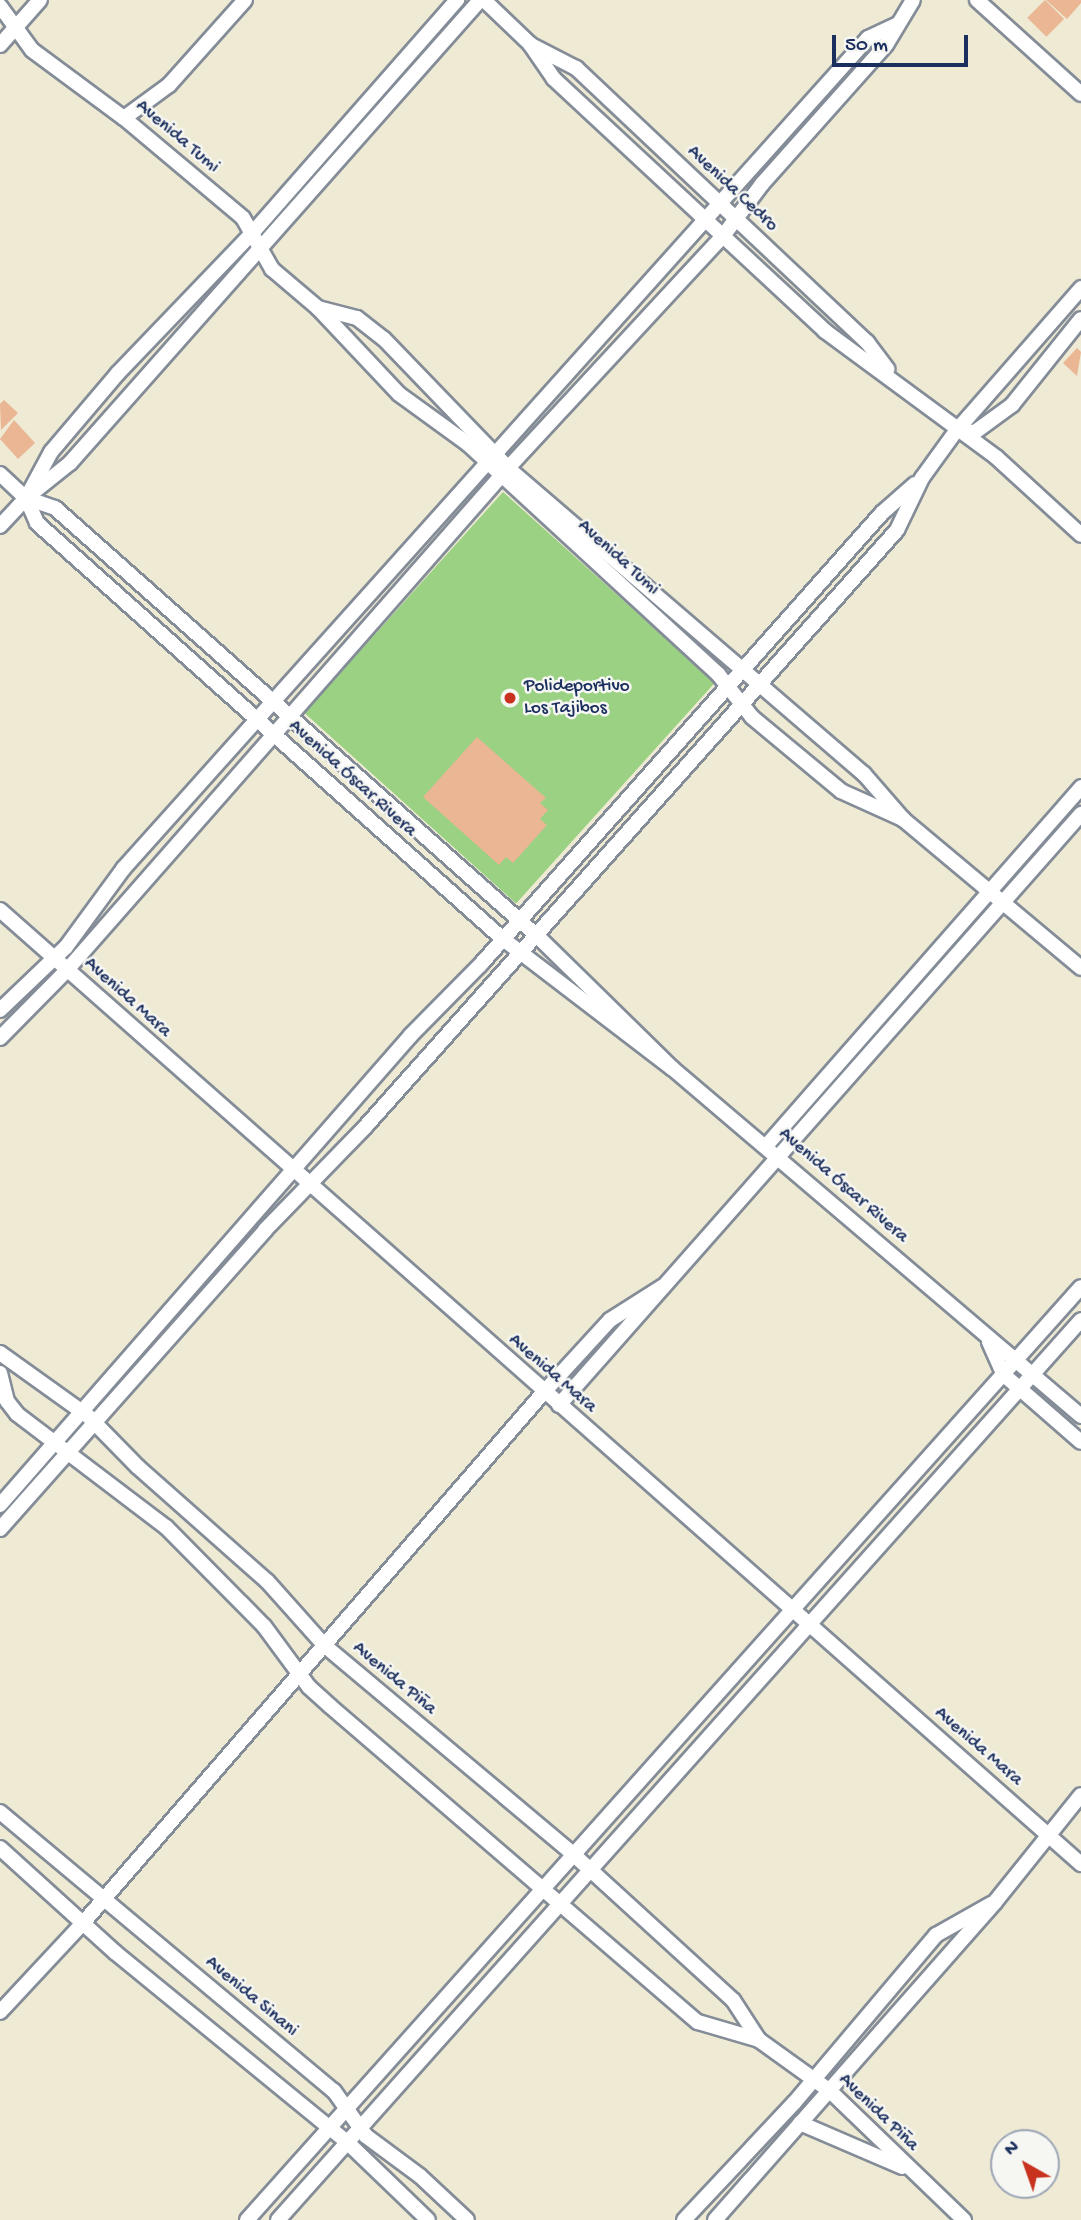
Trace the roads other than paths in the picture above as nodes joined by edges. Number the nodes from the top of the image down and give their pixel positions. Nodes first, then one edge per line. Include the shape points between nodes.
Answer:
1 (40, 0) edge
2 (246, 0) edge
3 (457, 0) edge
4 (482, 0) edge
5 (913, 0) edge
6 (977, 0) edge
7 (4, 8) edge
8 (898, 24) junction
9 (16, 27) junction
10 (530, 44) junction
11 (0, 45) edge
12 (1081, 94) edge
13 (124, 118) junction
14 (720, 204) junction
15 (735, 219) junction
16 (706, 220) junction
17 (254, 231) junction
18 (723, 236) junction
19 (261, 251) junction
20 (1081, 288) edge
21 (318, 308) junction
22 (1081, 319) edge
23 (894, 378) junction
24 (956, 431) junction
25 (490, 458) junction
26 (505, 472) junction
27 (0, 474) edge
28 (922, 478) junction
29 (26, 498) junction
30 (0, 526) edge
31 (1081, 535) edge
32 (742, 668) junction
33 (760, 683) junction
34 (727, 685) junction
35 (271, 701) junction
36 (741, 705) junction
37 (290, 718) junction
38 (256, 719) junction
39 (275, 736) junction
40 (1081, 787) edge
41 (1081, 814) edge
42 (903, 819) junction
43 (990, 888) junction
44 (1003, 899) junction
45 (0, 910) edge
46 (519, 920) junction
47 (536, 935) junction
48 (503, 939) junction
49 (517, 952) junction
50 (54, 958) junction
51 (1081, 968) edge
52 (67, 970) junction
53 (0, 1010) edge
54 (0, 1038) edge
55 (672, 1068) junction
56 (771, 1150) junction
57 (294, 1173) junction
58 (309, 1186) junction
59 (662, 1287) junction
60 (1081, 1287) edge
61 (1081, 1320) edge
62 (986, 1336) junction
63 (0, 1353) edge
64 (1015, 1361) junction
65 (0, 1373) edge
66 (1003, 1374) junction
67 (1033, 1374) junction
68 (1020, 1388) junction
69 (544, 1392) junction
70 (559, 1405) junction
71 (82, 1411) junction
72 (1081, 1416) edge
73 (94, 1422) junction
74 (1081, 1442) edge
75 (54, 1444) junction
76 (66, 1453) junction
77 (0, 1505) edge
78 (0, 1529) edge
79 (791, 1612) junction
80 (810, 1628) junction
81 (324, 1645) junction
82 (300, 1672) junction
83 (1081, 1795) edge
84 (0, 1812) edge
85 (1047, 1833) junction
86 (0, 1847) edge
87 (573, 1854) junction
88 (1081, 1864) edge
89 (589, 1870) junction
90 (544, 1888) junction
91 (101, 1897) junction
92 (562, 1901) junction
93 (995, 1902) junction
94 (83, 1923) junction
95 (0, 2012) edge
96 (759, 2040) junction
97 (814, 2080) junction
98 (830, 2091) junction
99 (346, 2108) junction
100 (800, 2123) junction
101 (359, 2127) junction
102 (329, 2128) junction
103 (347, 2142) junction
104 (909, 2169) junction
105 (247, 2220) edge
106 (278, 2220) edge
107 (428, 2220) edge
108 (467, 2220) edge
109 (684, 2220) edge
110 (715, 2220) edge
111 (964, 2220) edge

1 - 9 street
2 - 13 street via 169,86
3 - 17 street
4 - 10 street, Avenida Cedro
4 - 19 street
5 - 8 street
6 - 12 street
7 - 9 street, Avenida Tumi
8 - 14 street via 867,38
8 - 15 street via 886,45
9 - 11 street
9 - 13 street, Avenida Tumi via 33,50
10 - 14 street, Avenida Cedro via 576,68
10 - 16 street, Avenida Cedro via 554,79
13 - 17 street, Avenida Tumi
14 - 15 street, Avenida Cedro
14 - 16 street
15 - 18 street
15 - 23 street, Avenida Cedro via 867,342
16 - 18 street, Avenida Cedro
16 - 25 street
17 - 19 street, Avenida Tumi
17 - 29 street via 109,383 51,452
18 - 23 street, Avenida Cedro via 825,331
18 - 26 street
19 - 21 street, Avenida Tumi via 272,269
19 - 29 street via 70,463
20 - 24 street
21 - 25 street, Avenida Tumi via 399,394
21 - 25 street, Avenida Tumi via 357,318 384,339
22 - 24 street via 1012,405 975,432
23 - 24 street, Avenida Cedro
24 - 28 street
24 - 31 street, Avenida Cedro via 996,457
25 - 26 street, Avenida Tumi
25 - 35 street
26 - 32 street, Avenida Tumi
26 - 34 street, Avenida Tumi
26 - 37 street
27 - 29 street, Avenida Óscar Rivera
28 - 32 street via 882,513
28 - 33 street via 897,530
29 - 30 street
29 - 35 street, Avenida Óscar Rivera via 55,508
29 - 38 street, Avenida Óscar Rivera via 37,523
32 - 33 street, Avenida Tumi
32 - 34 street
33 - 36 street
33 - 42 street, Avenida Tumi via 864,775
34 - 36 street, Avenida Tumi
34 - 46 street
35 - 37 street, Avenida Óscar Rivera
35 - 38 street
36 - 42 street, Avenida Tumi via 841,791
36 - 47 street
37 - 39 street
37 - 46 street, Avenida Óscar Rivera
38 - 39 street, Avenida Óscar Rivera
38 - 50 street via 122,869
39 - 48 street, Avenida Óscar Rivera
39 - 52 street
40 - 43 street
41 - 44 street
42 - 43 street, Avenida Tumi
43 - 44 street, Avenida Tumi
43 - 56 street
44 - 51 street, Avenida Tumi
44 - 56 street
45 - 50 street, Avenida Mara
46 - 47 street, Avenida Óscar Rivera
46 - 48 street
47 - 49 street
47 - 55 street, Avenida Óscar Rivera
48 - 49 street, Avenida Óscar Rivera
48 - 57 street via 411,1035
49 - 55 street, Avenida Óscar Rivera
49 - 58 street
50 - 52 street, Avenida Mara
50 - 53 street
52 - 54 street
52 - 57 street, Avenida Mara
55 - 56 street, Avenida Óscar Rivera
56 - 59 street
56 - 62 street, Avenida Óscar Rivera
57 - 58 street, Avenida Mara
57 - 71 street
58 - 69 street, Avenida Mara
58 - 73 street
59 - 69 street via 610,1320
59 - 70 street
60 - 64 street
61 - 67 street
62 - 64 street, Avenida Óscar Rivera
62 - 66 street, Avenida Óscar Rivera
63 - 71 street, Avenida Piña
64 - 66 street
64 - 67 street, Avenida Óscar Rivera
65 - 75 street, Avenida Piña via 7,1401
66 - 68 street, Avenida Óscar Rivera
66 - 79 street
67 - 68 street
67 - 72 street, Avenida Óscar Rivera
68 - 74 street, Avenida Óscar Rivera
68 - 80 street
69 - 70 street, Avenida Mara
69 - 81 street
70 - 79 street, Avenida Mara
71 - 73 street, Avenida Piña
71 - 75 street
73 - 76 street
73 - 81 street, Avenida Piña via 267,1581
75 - 76 street, Avenida Piña
75 - 77 street
76 - 78 street
76 - 82 street, Avenida Piña via 166,1527 264,1626
79 - 80 street, Avenida Mara
79 - 87 street
80 - 85 street, Avenida Mara
80 - 89 street
81 - 82 street
81 - 87 street, Avenida Piña
82 - 90 street, Avenida Piña via 330,1706
82 - 91 street
83 - 85 street
84 - 91 street, Avenida Sinani
85 - 88 street, Avenida Mara
85 - 93 street
86 - 94 street
87 - 89 street, Avenida Piña
87 - 90 street
89 - 92 street
89 - 96 street, Avenida Piña via 733,2000
90 - 92 street, Avenida Piña
90 - 99 street
91 - 94 street
91 - 99 street, Avenida Sinani via 334,2091
92 - 96 street, Avenida Piña via 698,2022
92 - 101 street
93 - 97 street via 936,1935
93 - 98 street
94 - 95 street
94 - 102 street
96 - 97 street, Avenida Piña
97 - 98 street, Avenida Piña
97 - 109 street
98 - 100 street
98 - 104 street, Avenida Piña
99 - 101 street, Avenida Sinani
99 - 102 street
100 - 104 street
100 - 110 street
101 - 103 street
101 - 108 street, Avenida Sinani
102 - 103 street
102 - 105 street
103 - 106 street
103 - 107 street
104 - 111 street, Avenida Piña

